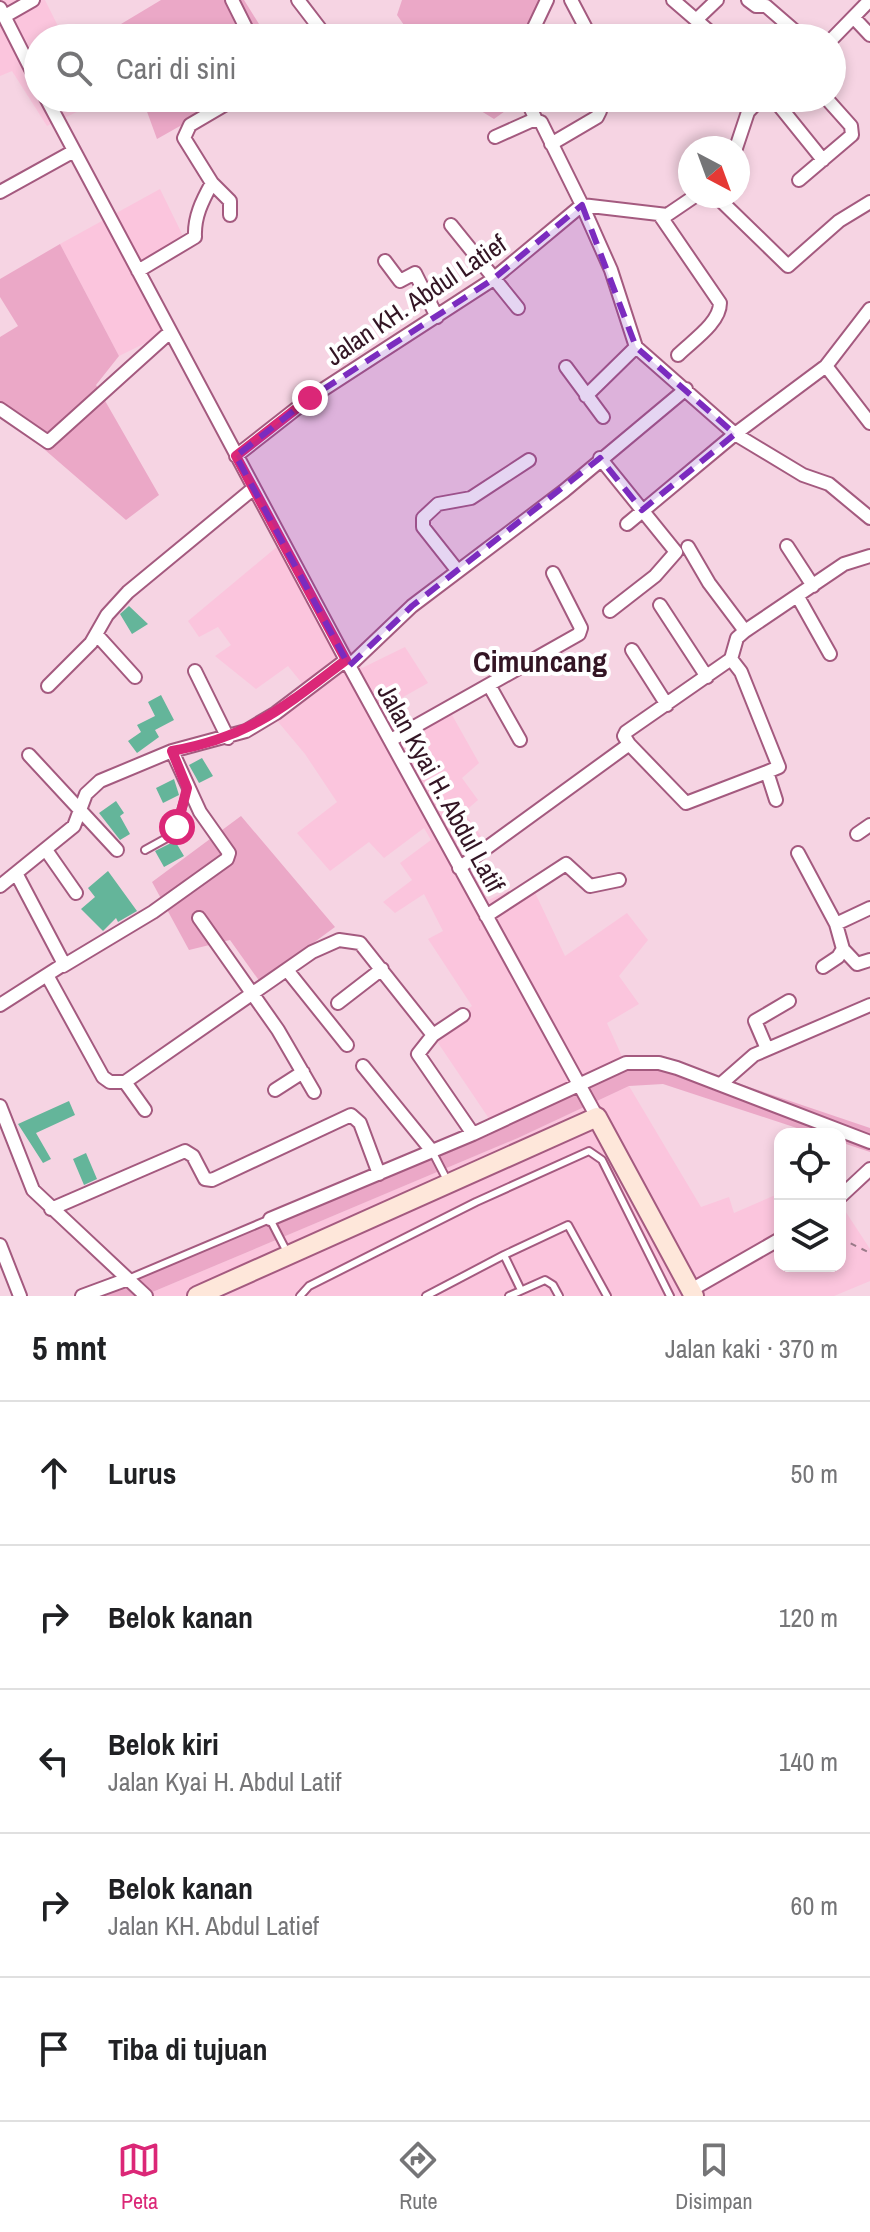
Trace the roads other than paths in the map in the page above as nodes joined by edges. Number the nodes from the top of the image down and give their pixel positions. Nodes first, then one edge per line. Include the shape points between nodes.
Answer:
1 (33, 0) edge
2 (232, 0) edge
3 (298, 0) edge
4 (547, 0) edge
5 (571, 0) edge
6 (673, 0) edge
7 (717, 0) edge
8 (748, 0) edge
9 (865, 2) edge
10 (2, 12) edge
11 (855, 19) junction
12 (696, 20) junction
13 (244, 24) edge
14 (316, 24) edge
15 (536, 24) edge
16 (584, 24) edge
17 (701, 24) edge
18 (787, 24) edge
19 (846, 27) edge
20 (870, 35) edge
21 (24, 55) edge
22 (53, 112) edge
23 (214, 112) edge
24 (532, 112) edge
25 (600, 112) edge
26 (748, 112) edge
27 (784, 112) edge
28 (838, 112) edge
29 (536, 120) junction
30 (740, 136) edge
31 (495, 137) dead end
32 (551, 144) junction
33 (74, 151) junction
34 (823, 160) junction
35 (799, 180) dead end
36 (212, 183) junction
37 (1, 189) edge
38 (870, 202) edge
39 (582, 205) junction
40 (681, 208) edge
41 (728, 208) edge
42 (659, 214) junction
43 (230, 215) dead end
44 (451, 225) dead end
45 (385, 261) dead end
46 (138, 271) junction
47 (492, 280) junction
48 (518, 308) dead end
49 (870, 309) edge
50 (437, 317) junction
51 (170, 332) junction
52 (636, 347) junction
53 (678, 355) dead end
54 (826, 366) junction
55 (566, 367) dead end
56 (686, 389) junction
57 (586, 396) junction
58 (0, 409) edge
59 (603, 417) dead end
60 (870, 423) edge
61 (735, 434) junction
62 (236, 456) junction
63 (600, 458) junction
64 (529, 460) dead end
65 (254, 488) junction
66 (642, 510) junction
67 (870, 518) edge
68 (627, 524) dead end
69 (787, 546) dead end
70 (688, 547) dead end
71 (870, 556) edge
72 (457, 570) junction
73 (553, 573) dead end
74 (813, 586) junction
75 (798, 597) junction
76 (660, 605) dead end
77 (610, 611) dead end
78 (745, 631) junction
79 (97, 635) junction
80 (632, 650) dead end
81 (830, 654) dead end
82 (731, 659) junction
83 (347, 663) junction
84 (195, 671) dead end
85 (135, 677) dead end
86 (707, 677) junction
87 (489, 685) junction
88 (48, 686) dead end
89 (667, 705) junction
90 (228, 738) junction
91 (391, 740) junction
92 (520, 740) dead end
93 (629, 744) junction
94 (172, 751) junction
95 (29, 755) dead end
96 (767, 772) junction
97 (187, 788) junction
98 (776, 800) dead end
99 (80, 809) junction
100 (870, 825) edge
101 (857, 834) dead end
102 (46, 850) junction
103 (117, 850) dead end
104 (145, 850) dead end
105 (798, 853) dead end
106 (459, 868) junction
107 (16, 873) junction
108 (619, 880) dead end
109 (1, 883) edge
110 (76, 893) dead end
111 (870, 908) edge
112 (486, 916) junction
113 (199, 918) dead end
114 (836, 924) junction
115 (843, 949) junction
116 (870, 960) edge
117 (63, 966) junction
118 (823, 967) dead end
119 (382, 969) junction
120 (287, 970) junction
121 (48, 977) junction
122 (252, 993) junction
123 (789, 1001) dead end
124 (338, 1003) dead end
125 (0, 1005) edge
126 (870, 1005) edge
127 (463, 1015) dead end
128 (433, 1035) junction
129 (347, 1045) dead end
130 (767, 1049) junction
131 (363, 1066) dead end
132 (303, 1072) junction
133 (125, 1082) junction
134 (722, 1083) junction
135 (580, 1085) junction
136 (275, 1090) dead end
137 (314, 1092) dead end
138 (0, 1106) edge
139 (145, 1110) dead end
140 (597, 1117) junction
141 (473, 1134) junction
142 (5, 1135) edge
143 (870, 1142) edge
144 (432, 1151) junction
145 (870, 1169) edge
146 (379, 1174) junction
147 (449, 1185) junction
148 (846, 1191) edge
149 (51, 1209) junction
150 (270, 1219) junction
151 (774, 1243) edge
152 (0, 1245) edge
153 (289, 1255) junction
154 (504, 1255) junction
155 (134, 1277) junction
156 (521, 1290) junction
157 (692, 1293) edge
158 (20, 1296) edge
159 (82, 1296) edge
160 (146, 1296) edge
161 (197, 1296) edge
162 (300, 1296) edge
163 (426, 1296) edge
164 (509, 1296) edge
165 (559, 1296) edge
166 (607, 1296) edge
167 (670, 1296) edge

1 - 10 street
2 - 13 street
3 - 14 street
4 - 15 street
5 - 16 street
6 - 12 street
7 - 12 street
8 - 18 street via 766,6
9 - 11 street
10 - 21 street
11 - 19 street
11 - 20 street
12 - 17 street
22 - 33 street, Jalan Kyai H. Abdul Latif
23 - 36 street via 186,130 184,138
24 - 29 street
25 - 32 street
26 - 30 street
27 - 34 street
28 - 34 street via 853,130
29 - 31 street
29 - 32 street
32 - 39 street
33 - 37 street
33 - 46 street, Jalan Kyai H. Abdul Latif
34 - 35 street
36 - 43 street via 230,201
36 - 46 street via 201,202 195,237
38 - 41 street via 839,221 788,266
39 - 42 street
39 - 47 street, Jalan KH. Abdul Latief
39 - 52 street via 611,270
40 - 42 street
42 - 53 street via 720,303 714,320
44 - 47 street
45 - 50 street via 400,281 415,273
46 - 51 street, Jalan Kyai H. Abdul Latif
47 - 48 street
47 - 50 street, Jalan KH. Abdul Latief
49 - 54 street
50 - 62 street, Jalan KH. Abdul Latief via 310,398
51 - 58 street via 48,442
51 - 62 street, Jalan Kyai H. Abdul Latif
52 - 56 street
52 - 57 street
54 - 60 street
54 - 61 street
55 - 57 street
56 - 61 street
56 - 63 street
57 - 59 street
61 - 66 street
61 - 67 street via 803,475 829,484
62 - 65 street, Jalan Kyai H. Abdul Latif
63 - 66 street
63 - 72 street
64 - 72 street via 471,498 438,504 423,518 423,527
65 - 79 street via 128,592
65 - 83 street, Jalan Kyai H. Abdul Latif
66 - 68 street
66 - 77 street via 675,549 675,557
69 - 74 street
70 - 78 street
71 - 74 street via 844,564
72 - 83 street
73 - 87 street via 581,631
74 - 75 street
75 - 78 street
75 - 81 street
76 - 86 street
78 - 82 street via 737,638
79 - 85 street
79 - 88 street
80 - 89 street
82 - 86 street
82 - 96 street via 779,767
83 - 90 street via 276,713
83 - 91 street, Jalan Kyai H. Abdul Latif
84 - 90 street
86 - 89 street
87 - 91 street
87 - 92 street
89 - 93 street via 626,732
90 - 94 street
91 - 106 street, Jalan Kyai H. Abdul Latif
93 - 96 street via 686,803
93 - 106 street
94 - 97 street
94 - 99 street via 100,781
95 - 99 street
96 - 98 street
97 - 104 lane via 176,831
97 - 117 street via 229,853 227,859
99 - 102 street via 74,826
99 - 103 street
100 - 101 street
102 - 107 street
102 - 110 street
105 - 114 street
106 - 112 street, Jalan Kyai H. Abdul Latif
107 - 109 street
107 - 117 street
108 - 112 street via 590,886 566,864
111 - 114 street
112 - 135 street, Jalan Kyai H. Abdul Latif
113 - 122 street
114 - 115 street
115 - 116 street via 857,964
115 - 118 street
117 - 121 street
119 - 120 street via 360,943 339,940
119 - 124 street
119 - 128 street
120 - 122 street
120 - 129 street
121 - 125 street
121 - 133 street via 103,1077
122 - 132 street
122 - 133 street
123 - 130 street via 755,1021
126 - 130 street
127 - 128 street
128 - 141 street via 418,1054
130 - 134 street
131 - 144 street
132 - 136 street
132 - 137 street
133 - 139 street
134 - 135 street via 659,1063 626,1063
134 - 143 street
135 - 140 street, Jalan Kyai H. Abdul Latif
135 - 141 street
138 - 142 street
140 - 147 street
140 - 157 street
141 - 144 street
142 - 149 street via 27,1181
144 - 146 street
144 - 147 lane
145 - 148 street
146 - 149 street via 360,1123 351,1115 212,1180 205,1179 185,1151
146 - 150 street
147 - 153 street
149 - 155 street
150 - 153 lane
150 - 155 lane
151 - 157 street
152 - 158 street
153 - 161 street
154 - 156 lane
154 - 163 lane
154 - 166 lane via 568,1225
155 - 159 street
155 - 160 street
156 - 164 lane
156 - 165 lane via 545,1280
162 - 167 lane via 309,1286 434,1223 589,1151 602,1160

